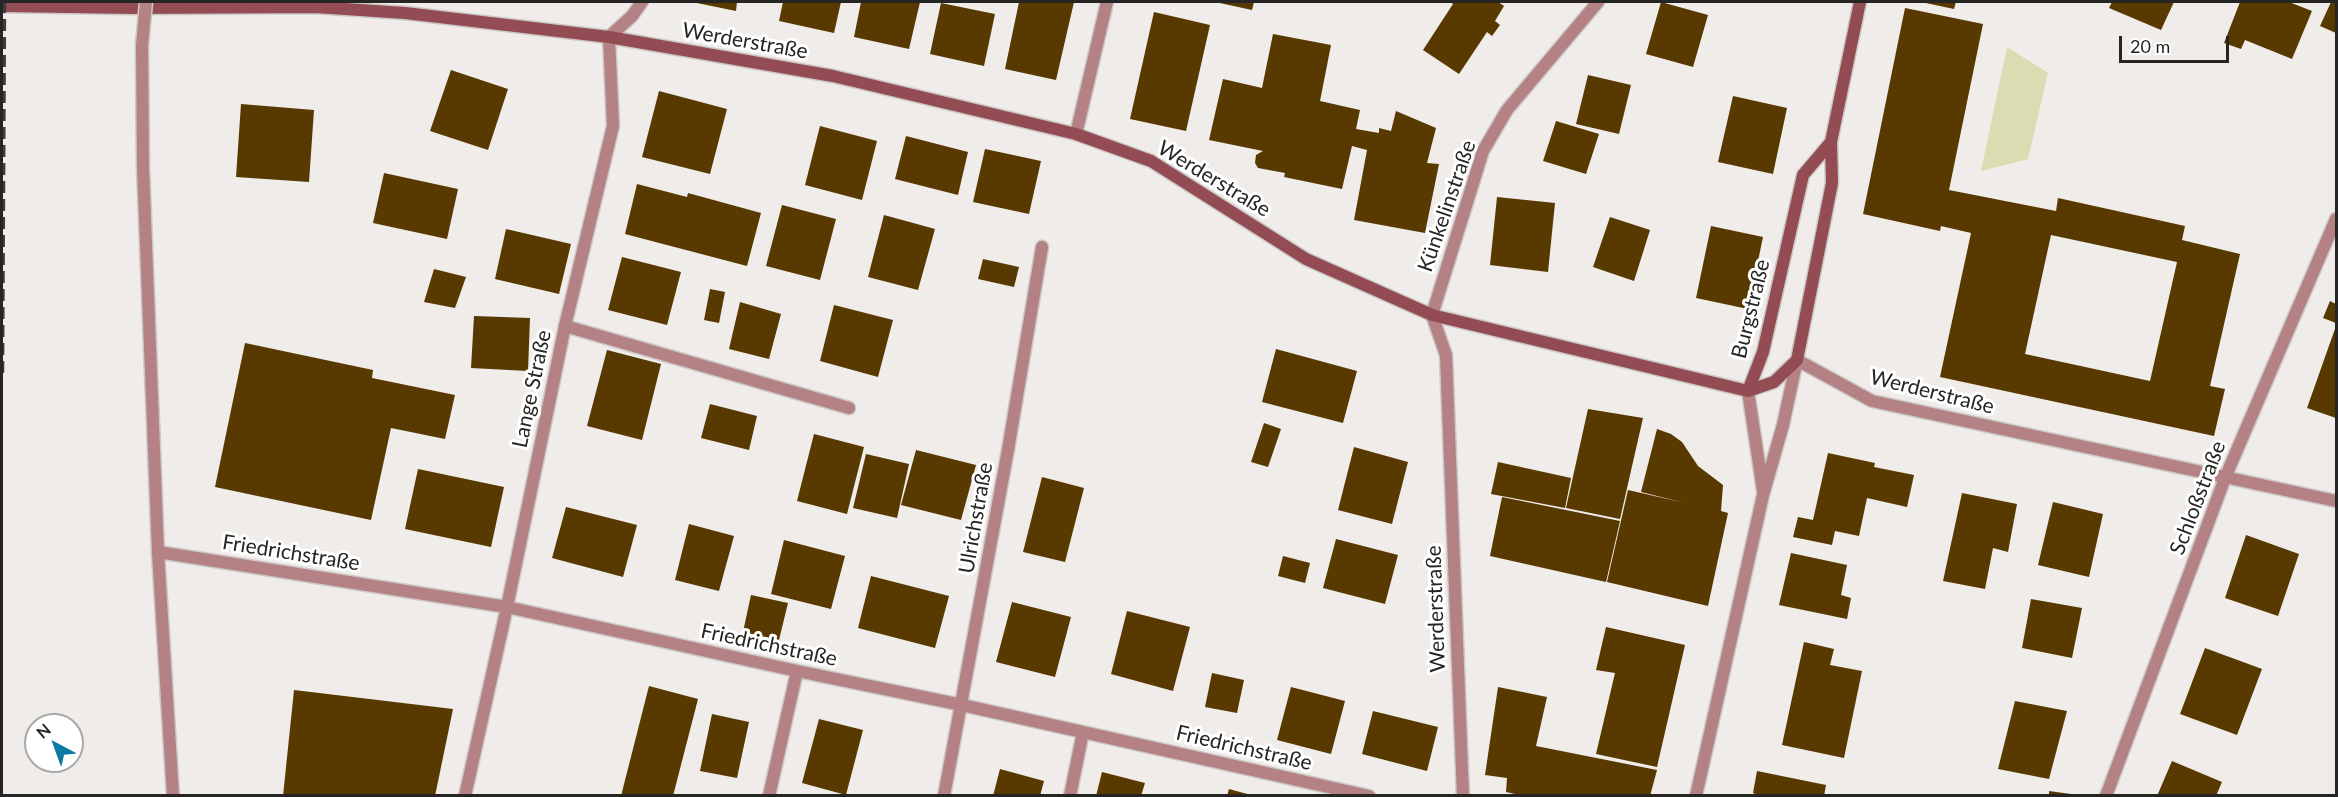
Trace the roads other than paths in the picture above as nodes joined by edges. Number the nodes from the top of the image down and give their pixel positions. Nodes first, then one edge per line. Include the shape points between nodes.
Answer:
1 (146, 2) edge
2 (642, 2) edge
3 (1107, 2) edge
4 (1598, 2) edge
5 (1860, 2) edge
6 (312, 4) edge
7 (2, 6) edge
8 (609, 37) junction
9 (1076, 134) junction
10 (1831, 142) junction
11 (2337, 219) edge
12 (1042, 247) dead end
13 (1432, 315) junction
14 (565, 326) junction
15 (1797, 360) junction
16 (1748, 391) junction
17 (849, 408) dead end
18 (2225, 478) junction
19 (1763, 495) junction
20 (2337, 501) edge
21 (158, 552) junction
22 (507, 607) junction
23 (797, 671) junction
24 (962, 705) junction
25 (1083, 732) junction
26 (1313, 790) edge
27 (174, 795) edge
28 (465, 795) edge
29 (769, 795) edge
30 (944, 795) edge
31 (1070, 795) edge
32 (1369, 795) edge
33 (1463, 795) edge
34 (1695, 795) edge
35 (2106, 795) edge

1 - 21 street, bridge via 142,45 143,168
2 - 8 street
3 - 9 street
4 - 13 street, Künkelinstraße via 1507,110 1483,151
5 - 10 main road, Burgstraße
6 - 7 main road, Werderstraße
6 - 8 main road, Werderstraße
8 - 9 main road, Werderstraße via 833,76
8 - 14 street, Lange Straße via 613,126
9 - 13 main road, Werderstraße via 1151,161 1306,258
10 - 15 main road, Burgstraße via 1832,183
10 - 16 main road, Burgstraße via 1803,175 1763,352
11 - 18 street, Schloßstraße
12 - 24 street, Ulrichstraße
13 - 16 main road, Werderstraße
13 - 33 street, Werderstraße via 1446,355
14 - 17 street
14 - 22 street, Lange Straße
15 - 16 main road via 1774,382
15 - 18 street, Werderstraße via 1872,400
15 - 19 street, Burgstraße
16 - 19 street, Burgstraße
18 - 20 street, Werderstraße
18 - 35 street, Schloßstraße
19 - 34 street, Burgstraße
21 - 22 street, Friedrichstraße
21 - 27 street
22 - 23 street, Friedrichstraße
22 - 28 street, Lange Straße
23 - 24 street, Friedrichstraße
23 - 29 street
24 - 25 street, Friedrichstraße
24 - 30 street, Ulrichstraße
25 - 26 street, Friedrichstraße
25 - 31 street
26 - 32 street, Friedrichstraße

